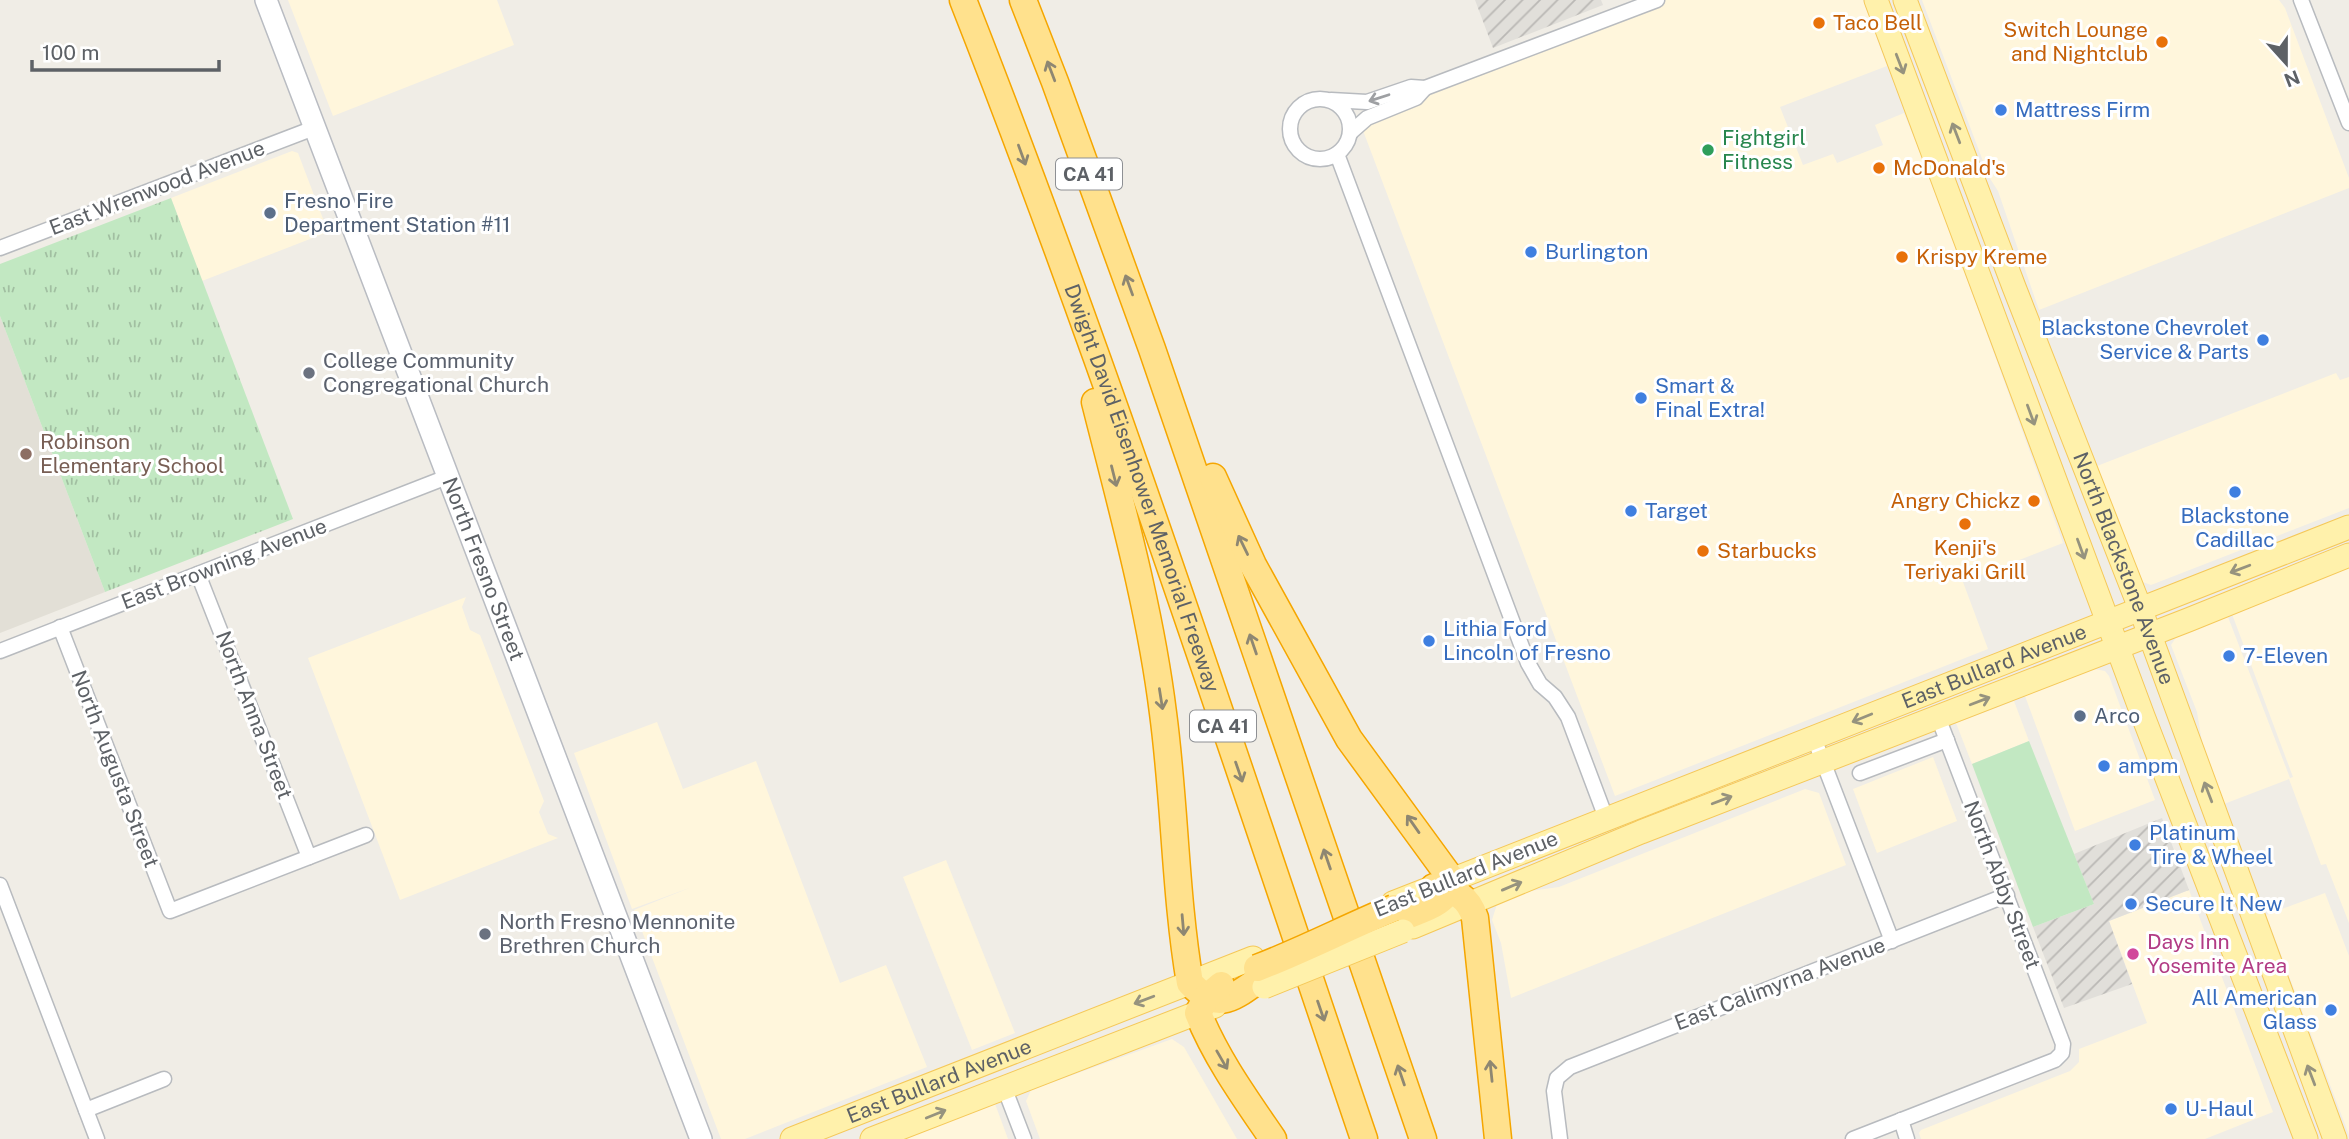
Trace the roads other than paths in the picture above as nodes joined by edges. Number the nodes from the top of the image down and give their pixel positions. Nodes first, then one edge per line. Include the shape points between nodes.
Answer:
1 (266, 0) edge
2 (963, 0) edge
3 (1023, 0) edge
4 (1657, 0) edge
5 (1876, 0) edge
6 (1905, 0) edge
7 (2301, 0) edge
8 (1425, 88) junction
9 (1331, 100) junction
10 (2349, 123) edge
11 (314, 128) junction
12 (1350, 133) junction
13 (1337, 153) junction
14 (1952, 204) junction
15 (0, 248) edge
16 (2018, 297) junction
17 (1080, 314) junction
18 (1997, 322) junction
19 (1152, 349) junction
20 (447, 477) junction
21 (2091, 479) junction
22 (2349, 527) edge
23 (2349, 540) edge
24 (2349, 555) edge
25 (2309, 572) junction
26 (198, 574) junction
27 (2140, 608) junction
28 (2108, 621) junction
29 (60, 627) junction
30 (2149, 635) junction
31 (2118, 647) junction
32 (0, 651) edge
33 (1938, 717) junction
34 (1814, 738) junction
35 (1947, 740) junction
36 (1823, 761) junction
37 (1860, 773) dead end
38 (1606, 818) junction
39 (366, 835) dead end
40 (309, 857) junction
41 (0, 885) edge
42 (1445, 891) junction
43 (2007, 895) junction
44 (1892, 941) junction
45 (1258, 973) junction
46 (1206, 998) junction
47 (164, 1079) dead end
48 (1004, 1087) junction
49 (86, 1110) junction
50 (1900, 1120) junction
51 (97, 1139) edge
52 (701, 1139) edge
53 (792, 1139) edge
54 (872, 1139) edge
55 (1024, 1139) edge
56 (1273, 1139) edge
57 (1364, 1139) edge
58 (1423, 1139) edge
59 (1498, 1139) edge
60 (1560, 1139) edge
61 (1853, 1139) edge
62 (1907, 1139) edge
63 (2306, 1139) edge
64 (2335, 1139) edge

1 - 11 main road, North Fresno Street
2 -> 17 highway, Dwight David Eisenhower Memorial Freeway / CA 41
19 -> 3 highway, CA 41
4 - 8 street
5 -> 14 main road, North Blackstone Avenue
16 -> 6 main road, North Blackstone Avenue
7 - 10 street
8 -> 9 street via 1411,87 1367,102
8 - 12 street via 1416,98 1367,118
9 - 12 street via 1347,115
9 - 13 street via 1315,98 1298,107 1289,133 1305,156 1324,159
11 - 15 street, East Wrenwood Avenue
11 - 20 main road, North Fresno Street
12 - 13 street
13 - 38 street via 1528,663 1568,717
14 - 16 main road via 1970,215 2000,289
14 - 18 main road, North Blackstone Avenue
16 - 21 main road, North Blackstone Avenue
17 -> 46 highway via 1083,353 1154,656
17 -> 57 highway, Dwight David Eisenhower Memorial Freeway / CA 41
18 - 21 main road via 2009,325 2017,334 2045,403
18 -> 28 main road, North Blackstone Avenue
42 -> 19 highway via 1316,682 1248,554
58 -> 19 highway, CA 41
20 - 26 street, East Browning Avenue
20 - 52 main road, North Fresno Street
21 - 27 main road, North Blackstone Avenue
22 -> 27 main road, East Bullard Avenue
23 - 25 main road via 2315,557
24 - 25 main road, East Bullard Avenue
25 - 30 main road, East Bullard Avenue
26 - 29 street, East Browning Avenue
26 - 40 street, North Anna Street
27 - 28 main road, East Bullard Avenue
27 - 30 main road, North Blackstone Avenue
28 - 31 main road, North Blackstone Avenue
28 -> 34 main road, East Bullard Avenue
29 - 32 street, East Browning Avenue
29 - 40 street, North Augusta Street via 170,911
30 - 31 main road, East Bullard Avenue
64 -> 30 main road, North Blackstone Avenue
33 -> 31 main road, East Bullard Avenue
31 - 63 main road, North Blackstone Avenue
33 - 35 street, North Abby Street
33 - 36 main road, East Bullard Avenue
34 - 36 street
34 - 38 main road, East Bullard Avenue
35 - 37 street
35 - 43 street, North Abby Street
42 -> 36 main road, East Bullard Avenue via 1626,838
36 - 44 street
38 - 42 main road, East Bullard Avenue
39 - 40 street
41 - 49 street
42 - 45 highway via 1440,902 1397,915 1300,962
59 -> 42 highway via 1475,918
43 - 44 street, East Calimyrna Avenue
43 - 50 street, North Abby Street via 2063,1044 2062,1053 2055,1060
44 - 60 street, East Calimyrna Avenue via 1570,1067 1557,1078 1554,1091
45 - 46 highway
45 - 46 main road, East Bullard Avenue
46 - 48 main road, East Bullard Avenue
46 -> 53 main road, East Bullard Avenue
46 -> 56 highway via 1206,1032
47 - 49 street
54 -> 48 main road, East Bullard Avenue
48 - 55 street
49 - 51 street
50 - 61 street
50 - 62 street

